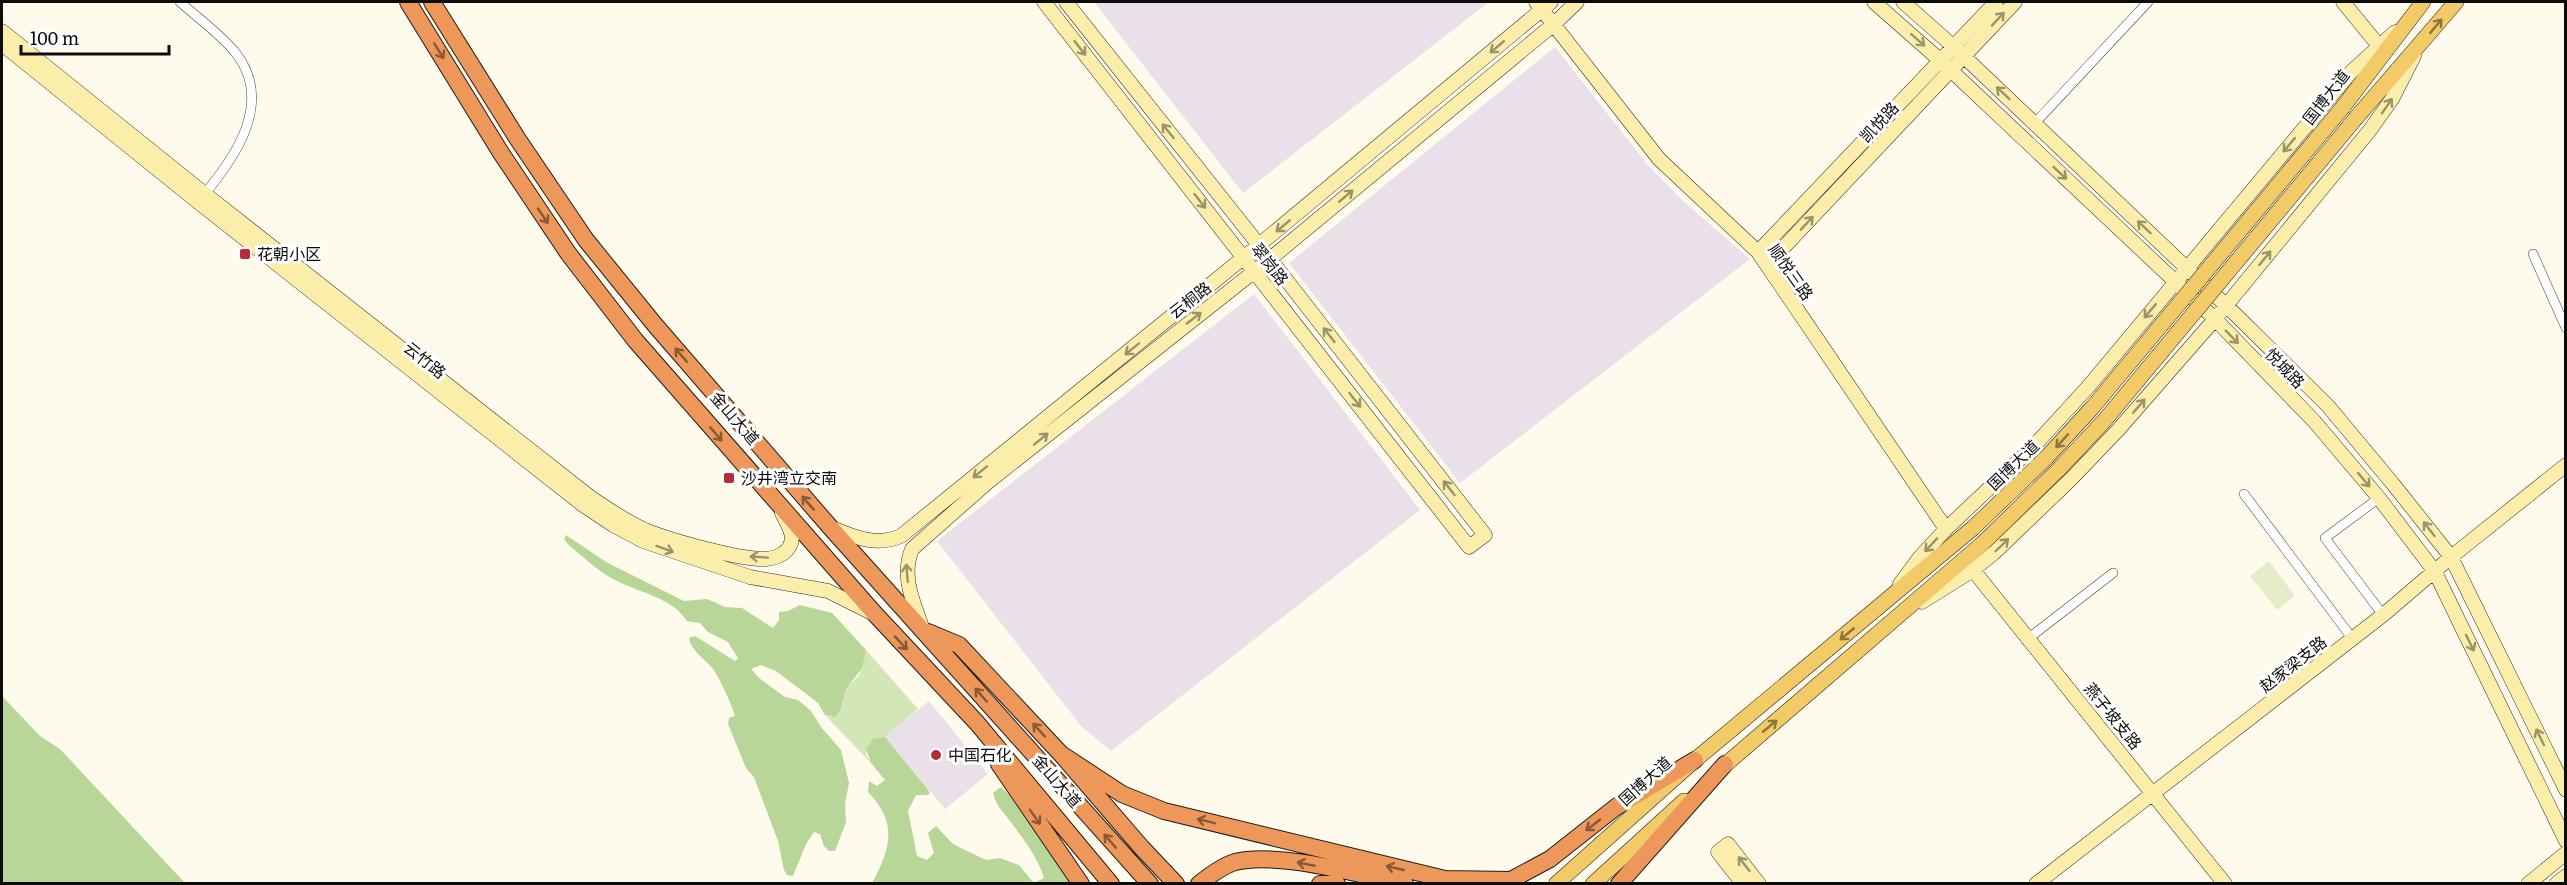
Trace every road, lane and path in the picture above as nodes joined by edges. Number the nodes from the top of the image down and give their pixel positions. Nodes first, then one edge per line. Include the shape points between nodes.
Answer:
1 (180, 2) edge
2 (408, 2) edge
3 (432, 2) edge
4 (1044, 2) edge
5 (1066, 2) edge
6 (1577, 2) edge
7 (1874, 2) edge
8 (1903, 2) edge
9 (1996, 2) edge
10 (2015, 2) edge
11 (2148, 2) edge
12 (2343, 2) edge
13 (2423, 2) edge
14 (2456, 2) edge
15 (1543, 4) edge
16 (1554, 24) junction
17 (2401, 27) junction
18 (2, 31) edge
19 (2, 44) edge
20 (2379, 46) junction
21 (2418, 48) junction
22 (1959, 51) junction
23 (1946, 65) junction
24 (2035, 123) junction
25 (201, 198) junction
26 (1259, 245) junction
27 (1758, 252) junction
28 (2533, 254) dead end
29 (1244, 258) junction
30 (1270, 258) junction
31 (1767, 265) junction
32 (2187, 267) junction
33 (1254, 271) junction
34 (2175, 282) junction
35 (2226, 305) junction
36 (2215, 320) junction
37 (2565, 328) edge
38 (2565, 465) edge
39 (2244, 494) dead end
40 (2379, 498) junction
41 (778, 506) junction
42 (830, 527) junction
43 (1946, 529) junction
44 (2451, 557) junction
45 (1973, 570) junction
46 (2435, 572) junction
47 (2113, 573) dead end
48 (1892, 596) junction
49 (874, 614) junction
50 (1902, 614) junction
51 (2383, 615) junction
52 (923, 629) junction
53 (2029, 638) junction
54 (2352, 639) junction
55 (954, 699) junction
56 (1061, 754) junction
57 (1695, 760) junction
58 (1725, 764) junction
59 (2565, 790) edge
60 (2154, 793) junction
61 (2565, 842) edge
62 (2565, 853) edge
63 (2565, 876) edge
64 (1505, 882) edge
65 (1081, 884) edge
66 (1111, 884) edge
67 (1150, 884) edge
68 (1176, 884) edge
69 (1199, 884) edge
70 (1320, 884) edge
71 (1337, 884) edge
72 (1405, 884) edge
73 (1556, 884) edge
74 (1593, 884) edge
75 (1619, 884) edge
76 (1743, 884) edge
77 (1759, 884) edge
78 (2036, 884) edge
79 (2225, 884) edge
80 (2528, 884) edge
81 (2556, 884) edge

1 - 25 street via 235,52 247,72 251,95 242,142
2 -> 41 highway, 金山大道 via 568,253 635,340
42 -> 3 highway, 金山大道 via 586,240
4 -> 29 main road, 翠岗路
26 -> 5 main road, 翠岗路
6 - 16 main road, 云桐路
7 -> 23 main road, 悦城路
8 - 22 main road, 悦城路
9 - 22 main road, 凯悦路
22 -> 10 main road, 凯悦路
11 - 24 street
12 - 20 main road
13 - 17 main road, 国博大道
21 -> 14 main road
15 - 16 main road, 顺悦三路
15 -> 26 main road, 云桐路
16 - 27 main road, 顺悦三路 via 1659,159
30 -> 16 main road, 云桐路
17 - 20 main road
17 -> 48 main road, 国博大道, bridge via 2343,107 2092,408 1973,528
18 - 25 main road, 云竹路
19 - 25 main road, 云竹路
20 -> 32 main road via 2350,72
35 -> 21 main road via 2370,130 2392,99
21 - 50 main road, bridge via 2104,421 1983,543
22 - 23 main road, 凯悦路
24 -> 22 main road, 悦城路
23 - 27 main road, 凯悦路
31 -> 23 main road, 凯悦路
23 -> 34 main road, 悦城路
32 -> 24 main road, 悦城路
41 -> 25 main road, 云竹路 via 792,538 784,554 766,559 684,542 647,531 618,516
25 -> 49 main road, 云竹路 via 613,525 644,541 740,573 828,591
26 - 29 main road, 云桐路
26 - 30 main road, 翠岗路
27 - 31 main road, 顺悦三路
28 - 37 street
29 - 33 main road, 翠岗路
29 -> 42 main road, 云桐路 via 901,536 873,542
30 - 33 main road, 云桐路
33 -> 30 main road, 翠岗路 via 1469,547 1485,535
31 - 43 main road, 顺悦三路
32 - 34 main road
32 - 35 main road, 悦城路
52 -> 33 main road, 云桐路 via 907,576 906,563 912,549 988,482
34 - 36 main road, 悦城路
34 -> 43 main road via 2034,446
35 - 36 main road
44 -> 35 main road, 悦城路 via 2328,406
36 -> 40 main road, 悦城路 via 2314,422
45 -> 36 main road via 2071,479
38 - 44 main road, 赵家梁支路
39 - 54 street
40 - 46 main road, 悦城路
40 - 51 street via 2325,538
41 - 49 highway, 金山大道
42 - 52 highway, 金山大道
43 -> 48 main road
44 - 46 main road, 赵家梁支路
59 -> 44 main road, 悦城路
45 - 50 main road
45 - 53 main road, 燕子坡支路
46 - 51 main road, 赵家梁支路
46 -> 61 main road, 悦城路
47 - 53 street
48 -> 57 main road, 国博大道
49 -> 55 highway, 金山大道
58 -> 50 main road
51 - 54 main road, 赵家梁支路
56 -> 52 highway via 959,645
67 -> 52 highway, 金山大道
53 - 60 main road, 燕子坡支路
54 - 60 main road, 赵家梁支路
55 -> 65 highway
55 - 66 highway, 金山大道
64 -> 56 highway via 1445,879 1164,811 1122,794
56 - 68 highway
57 -> 64 highway via 1616,807 1550,859
57 - 73 main road, 国博大道
58 - 74 main road
58 - 75 highway
60 - 78 main road, 赵家梁支路
60 - 79 main road, 燕子坡支路
62 - 80 main road
63 - 81 main road
72 -> 69 highway via 1284,860 1258,859 1233,862
70 - 71 highway
77 -> 76 main road via 1723,848

